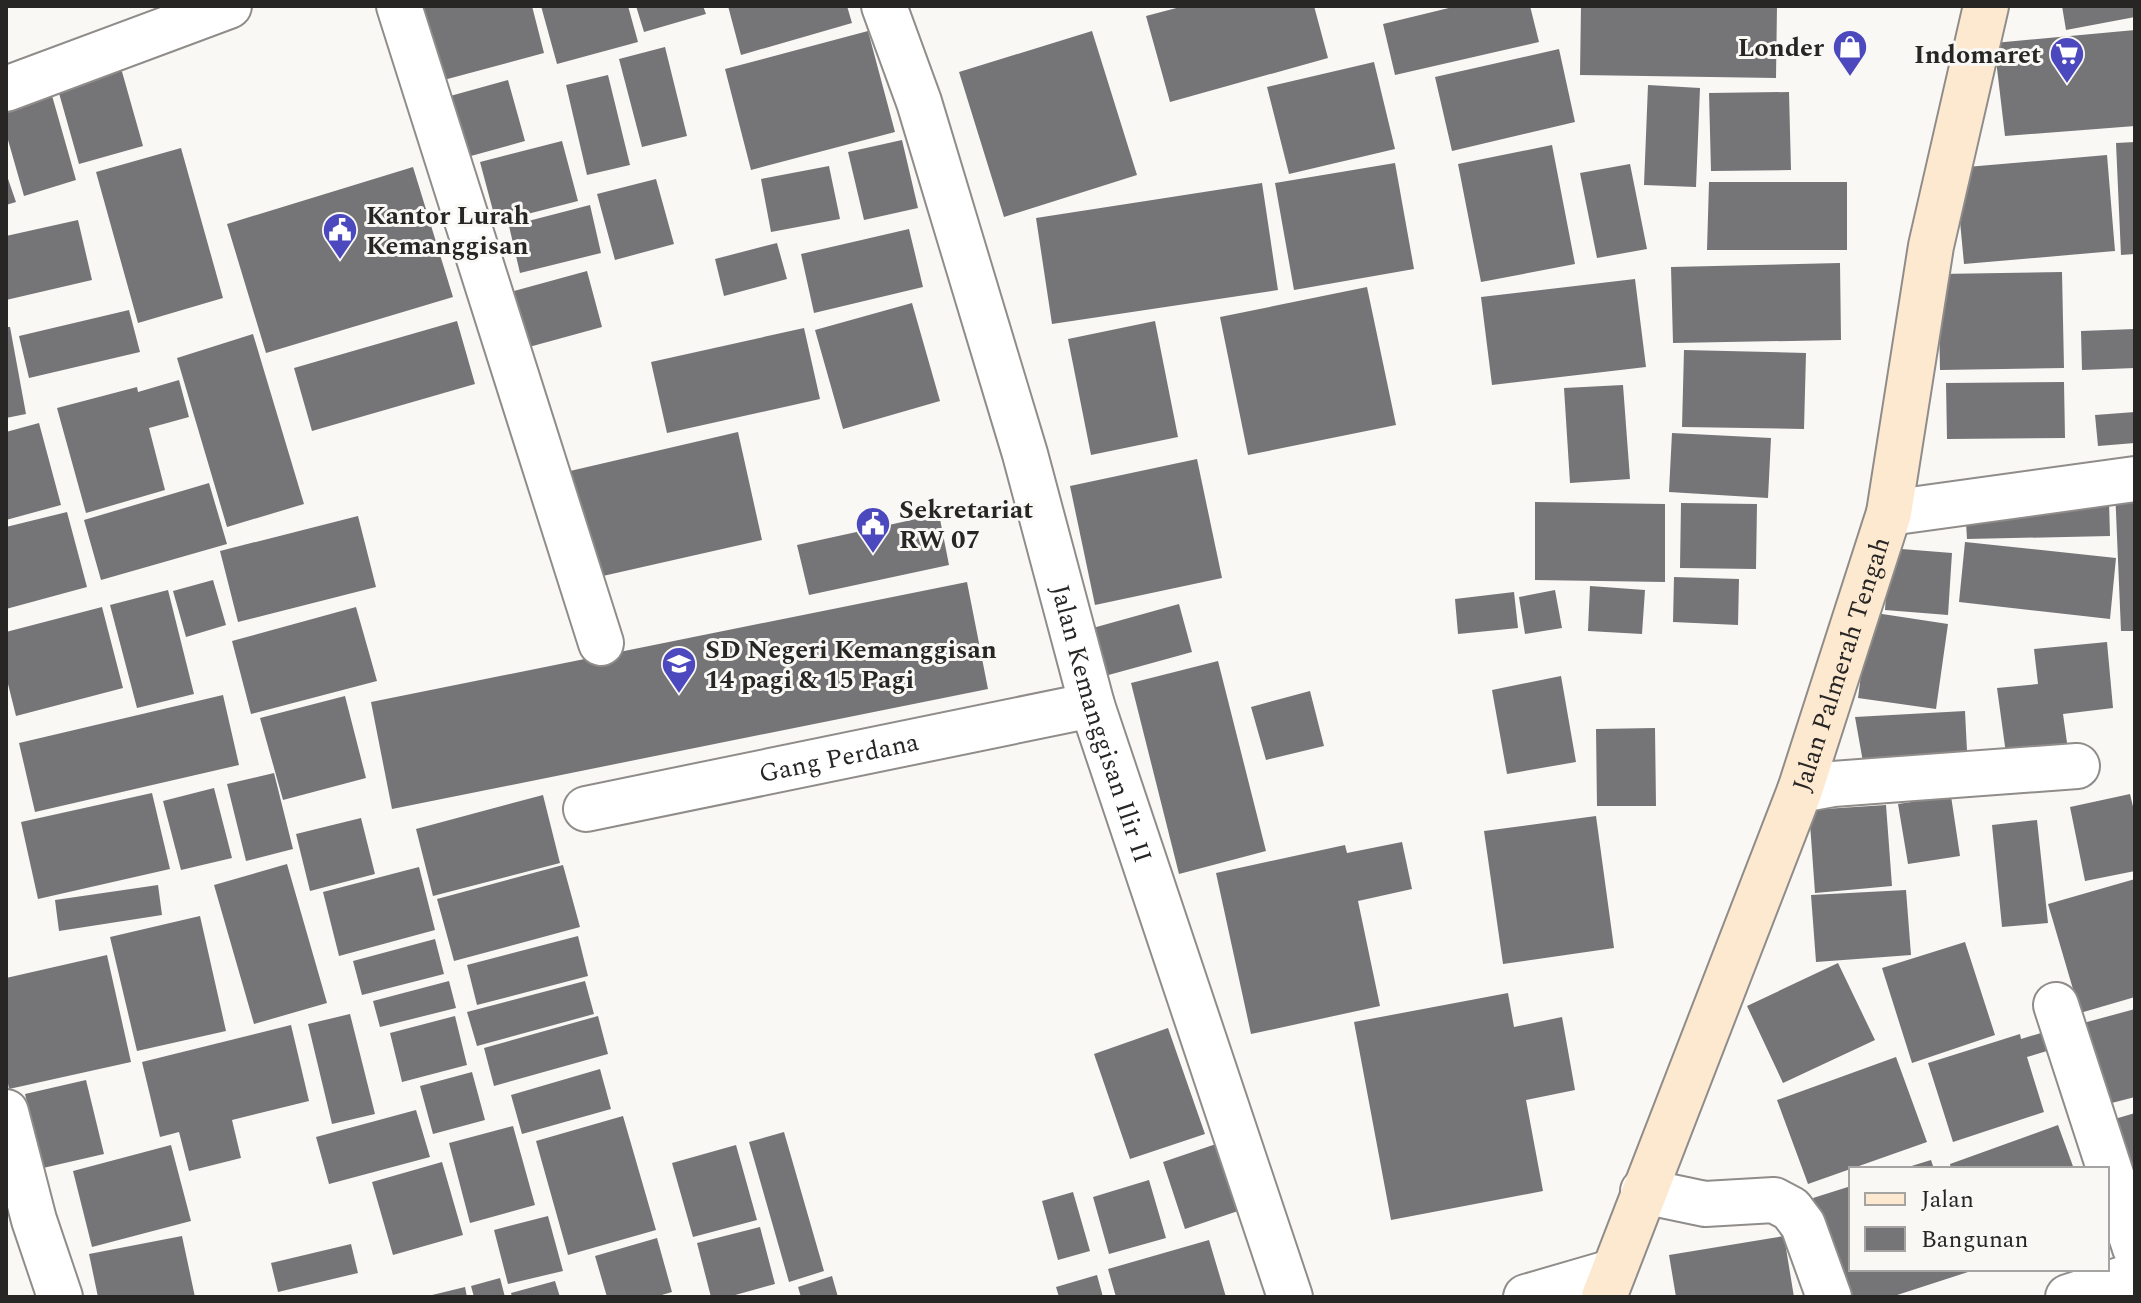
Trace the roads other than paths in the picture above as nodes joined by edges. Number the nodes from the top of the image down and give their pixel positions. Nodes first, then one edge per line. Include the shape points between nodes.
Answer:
1 (229, 6) edge
2 (399, 6) edge
3 (884, 6) edge
4 (1986, 6) edge
5 (6, 89) edge
6 (2135, 479) edge
7 (1889, 513) junction
8 (601, 643) dead end
9 (1092, 705) junction
10 (2077, 766) dead end
11 (1800, 790) junction
12 (586, 809) dead end
13 (2056, 1005) dead end
14 (6, 1112) edge
15 (2109, 1167) edge
16 (2109, 1168) edge
17 (1643, 1191) junction
18 (20, 1222) edge
19 (2135, 1248) edge
20 (2135, 1275) edge
21 (1608, 1285) edge
22 (60, 1297) edge
23 (1290, 1297) edge
24 (1526, 1297) edge
25 (1829, 1297) edge
26 (2068, 1297) edge

1 - 5 street
2 - 8 street
3 - 9 street, Jalan Kemanggisan Ilir II via 919,102 1025,454
4 - 7 street, Jalan Palmerah Tengah via 1931,246
6 - 7 street
7 - 11 street, Jalan Palmerah Tengah
9 - 12 street, Gang Perdana
9 - 23 street, Jalan Kemanggisan Ilir II
10 - 11 street
11 - 17 street, Jalan Palmerah Tengah
13 - 15 street
14 - 18 street
16 - 19 street
17 - 21 street, Jalan Palmerah Tengah
17 - 25 street via 1705,1204 1774,1200 1791,1209 1803,1225
18 - 22 street
20 - 26 street
21 - 24 street

